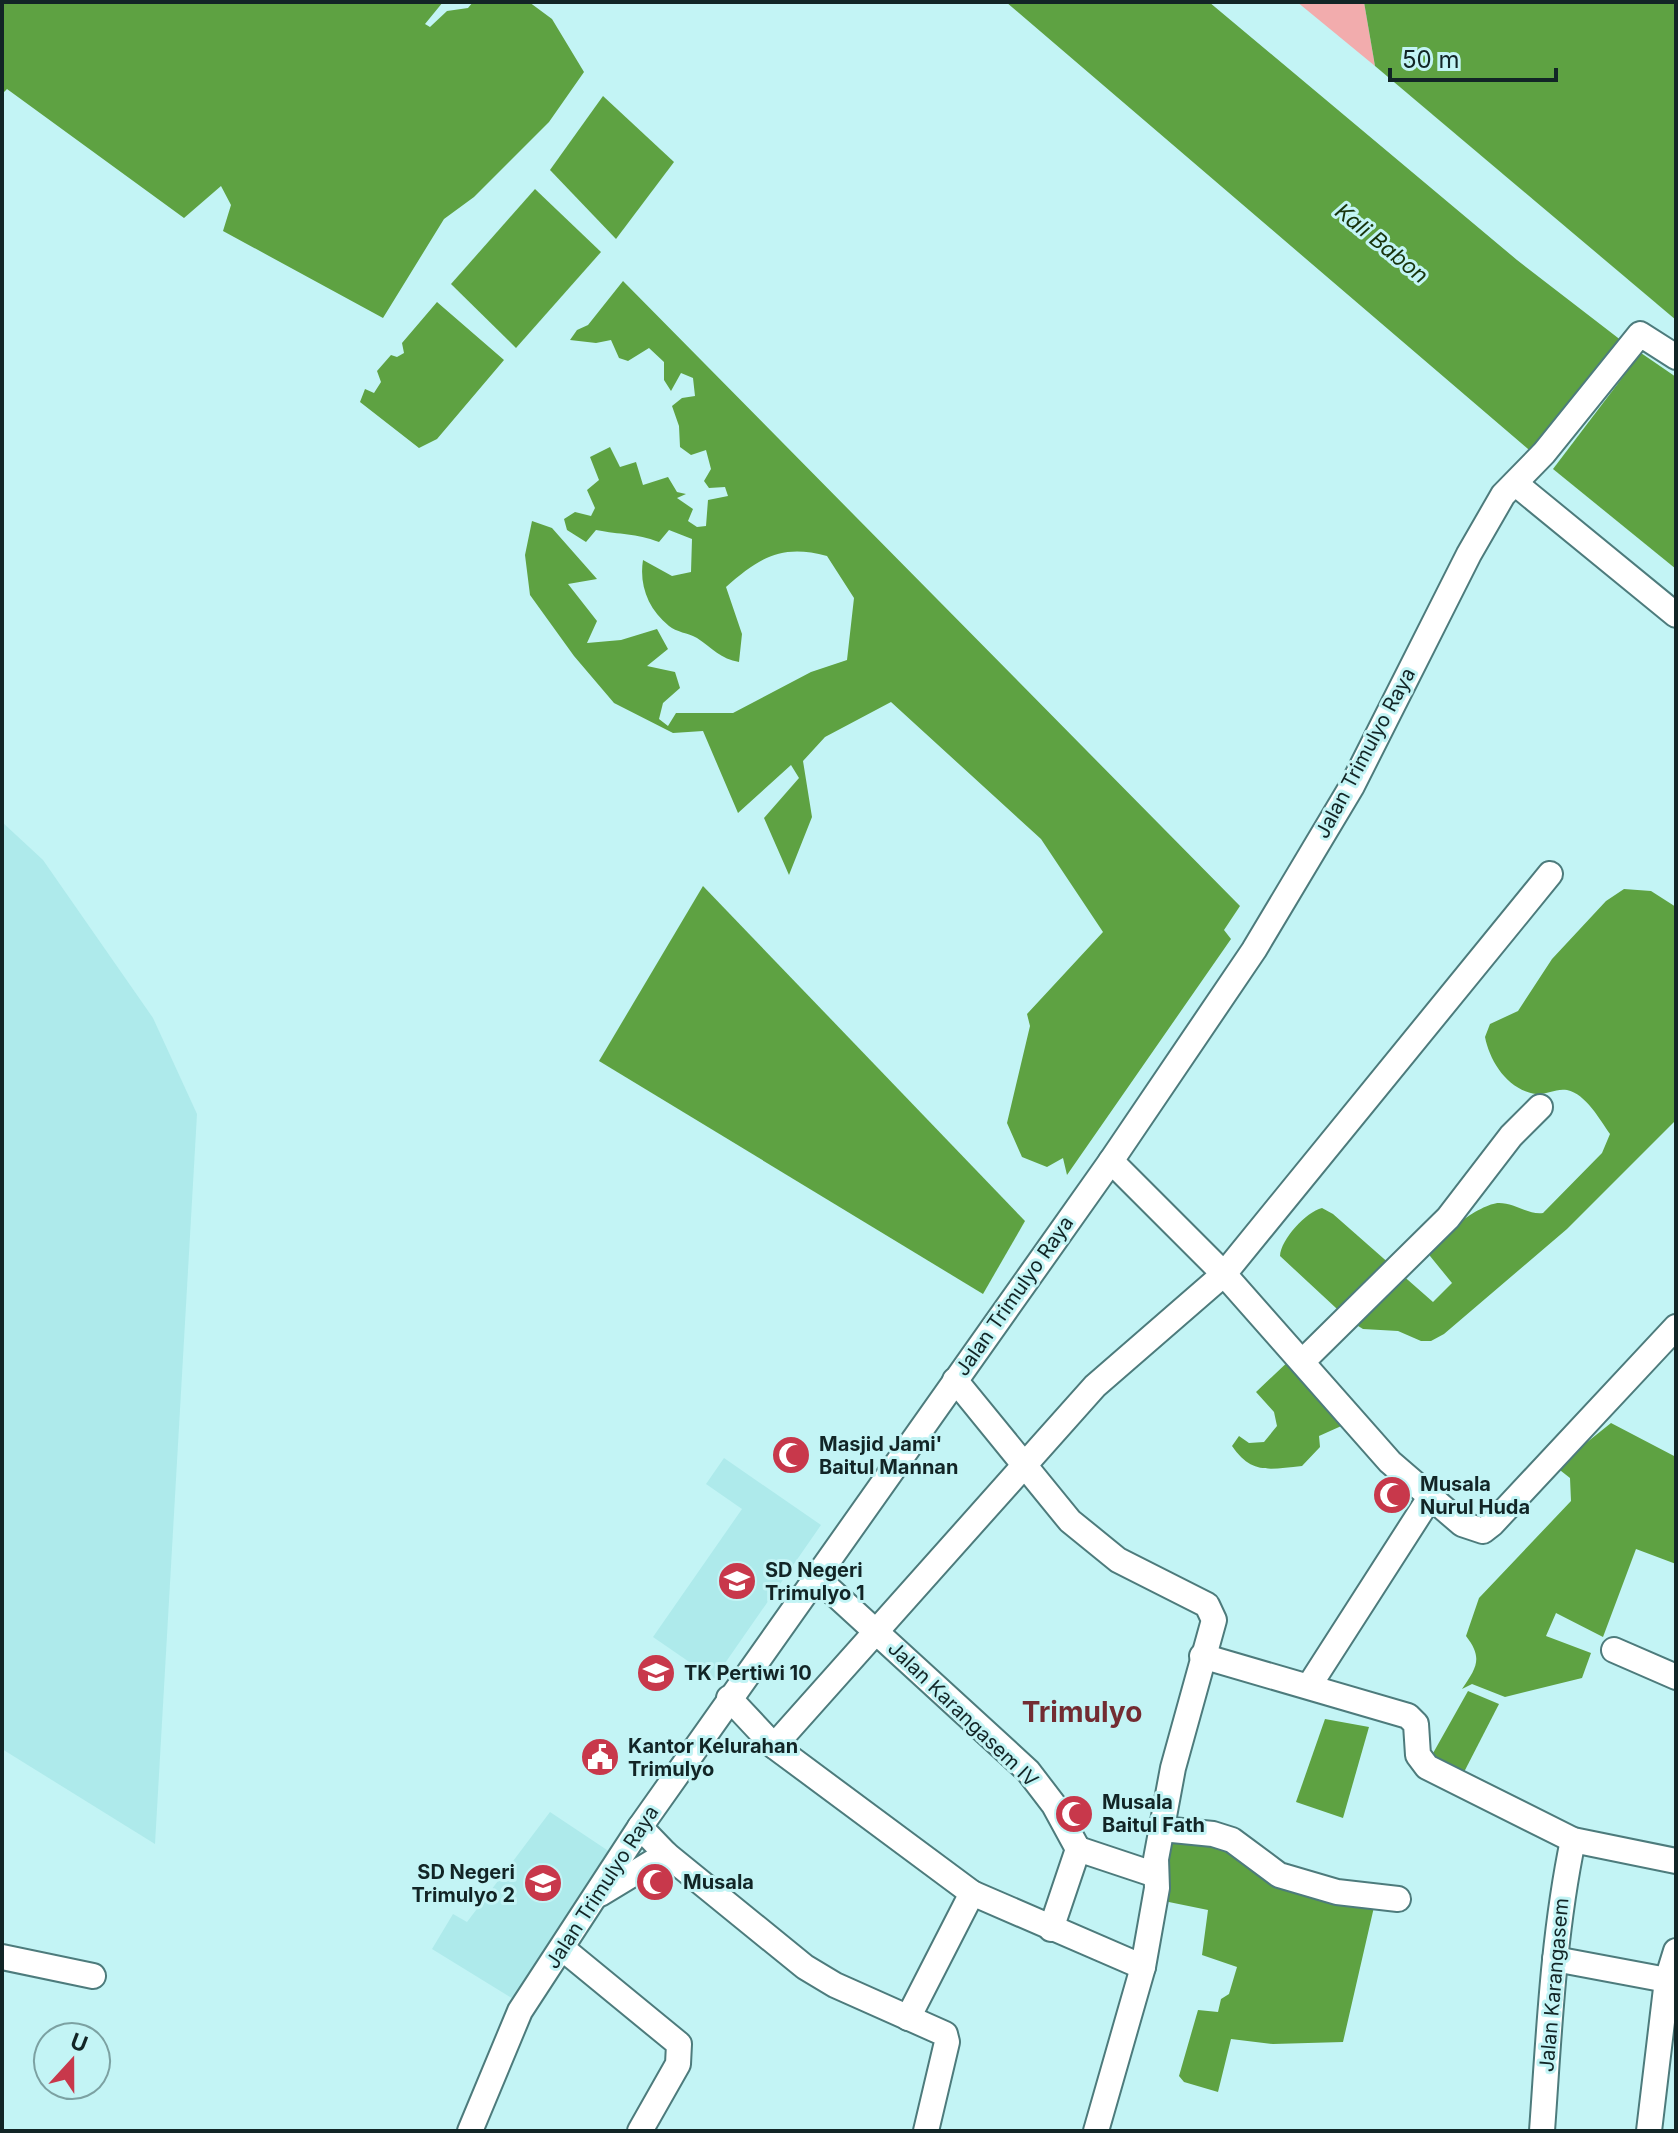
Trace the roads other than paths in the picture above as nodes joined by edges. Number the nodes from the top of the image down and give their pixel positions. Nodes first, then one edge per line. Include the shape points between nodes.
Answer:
1 (1676, 357) edge
2 (1516, 484) junction
3 (1676, 615) edge
4 (1550, 874) dead end
5 (1540, 1107) dead end
6 (1111, 1161) junction
7 (1224, 1274) junction
8 (1676, 1327) edge
9 (1303, 1361) junction
10 (955, 1380) junction
11 (1023, 1463) junction
12 (1429, 1499) junction
13 (815, 1576) junction
14 (876, 1631) junction
15 (1614, 1650) dead end
16 (1202, 1656) junction
17 (1676, 1677) edge
18 (1309, 1686) junction
19 (729, 1698) junction
20 (774, 1746) junction
21 (640, 1827) junction
22 (1162, 1829) junction
23 (1573, 1840) junction
24 (1078, 1849) junction
25 (666, 1854) junction
26 (1676, 1861) edge
27 (1156, 1875) junction
28 (972, 1893) junction
29 (595, 1897) junction
30 (1398, 1899) dead end
31 (1051, 1929) junction
32 (562, 1948) junction
33 (1676, 1951) edge
34 (2, 1957) edge
35 (1555, 1959) junction
36 (1143, 1967) junction
37 (93, 1976) dead end
38 (1667, 1980) junction
39 (908, 2018) junction
40 (470, 2131) edge
41 (640, 2131) edge
42 (926, 2131) edge
43 (1096, 2131) edge
44 (1542, 2131) edge
45 (1649, 2131) edge

1 - 2 street, Jalan Trimulyo Raya via 1640,334
2 - 3 street
2 - 6 street, Jalan Trimulyo Raya via 1503,495 1469,554 1352,786 1254,950
4 - 7 street
5 - 9 street via 1448,1218
6 - 7 street
6 - 10 street, Jalan Trimulyo Raya
7 - 9 street
7 - 11 street via 1095,1386
8 - 12 street via 1483,1531 1472,1530
9 - 12 street
10 - 11 street
10 - 13 street, Jalan Trimulyo Raya
11 - 14 street
11 - 16 street via 1070,1521 1118,1560 1207,1605 1214,1620
12 - 18 street
13 - 14 street, Jalan Karangasem IV
13 - 19 street, Jalan Trimulyo Raya
14 - 20 street
14 - 24 street, Jalan Karangasem IV via 1028,1771
15 - 17 street
16 - 18 street
16 - 22 street
18 - 23 street via 1408,1716 1416,1724 1418,1755 1427,1767
19 - 20 street
19 - 21 street, Jalan Trimulyo Raya
20 - 28 street
21 - 25 street
21 - 29 street, Jalan Trimulyo Raya
22 - 27 street
22 - 30 street via 1232,1840 1263,1866 1337,1892
23 - 26 street
23 - 35 street, Jalan Karangasem
24 - 27 street
24 - 31 street
25 - 29 street
25 - 39 street via 805,1967
27 - 36 street
28 - 31 street
28 - 39 street
29 - 32 street, Jalan Trimulyo Raya
31 - 36 street
32 - 40 street, Jalan Trimulyo Raya via 520,2011
32 - 41 street via 679,2044 681,2057
33 - 38 street
34 - 37 street
35 - 38 street
35 - 44 street, Jalan Karangasem
36 - 43 street
38 - 45 street
39 - 42 street via 947,2037

